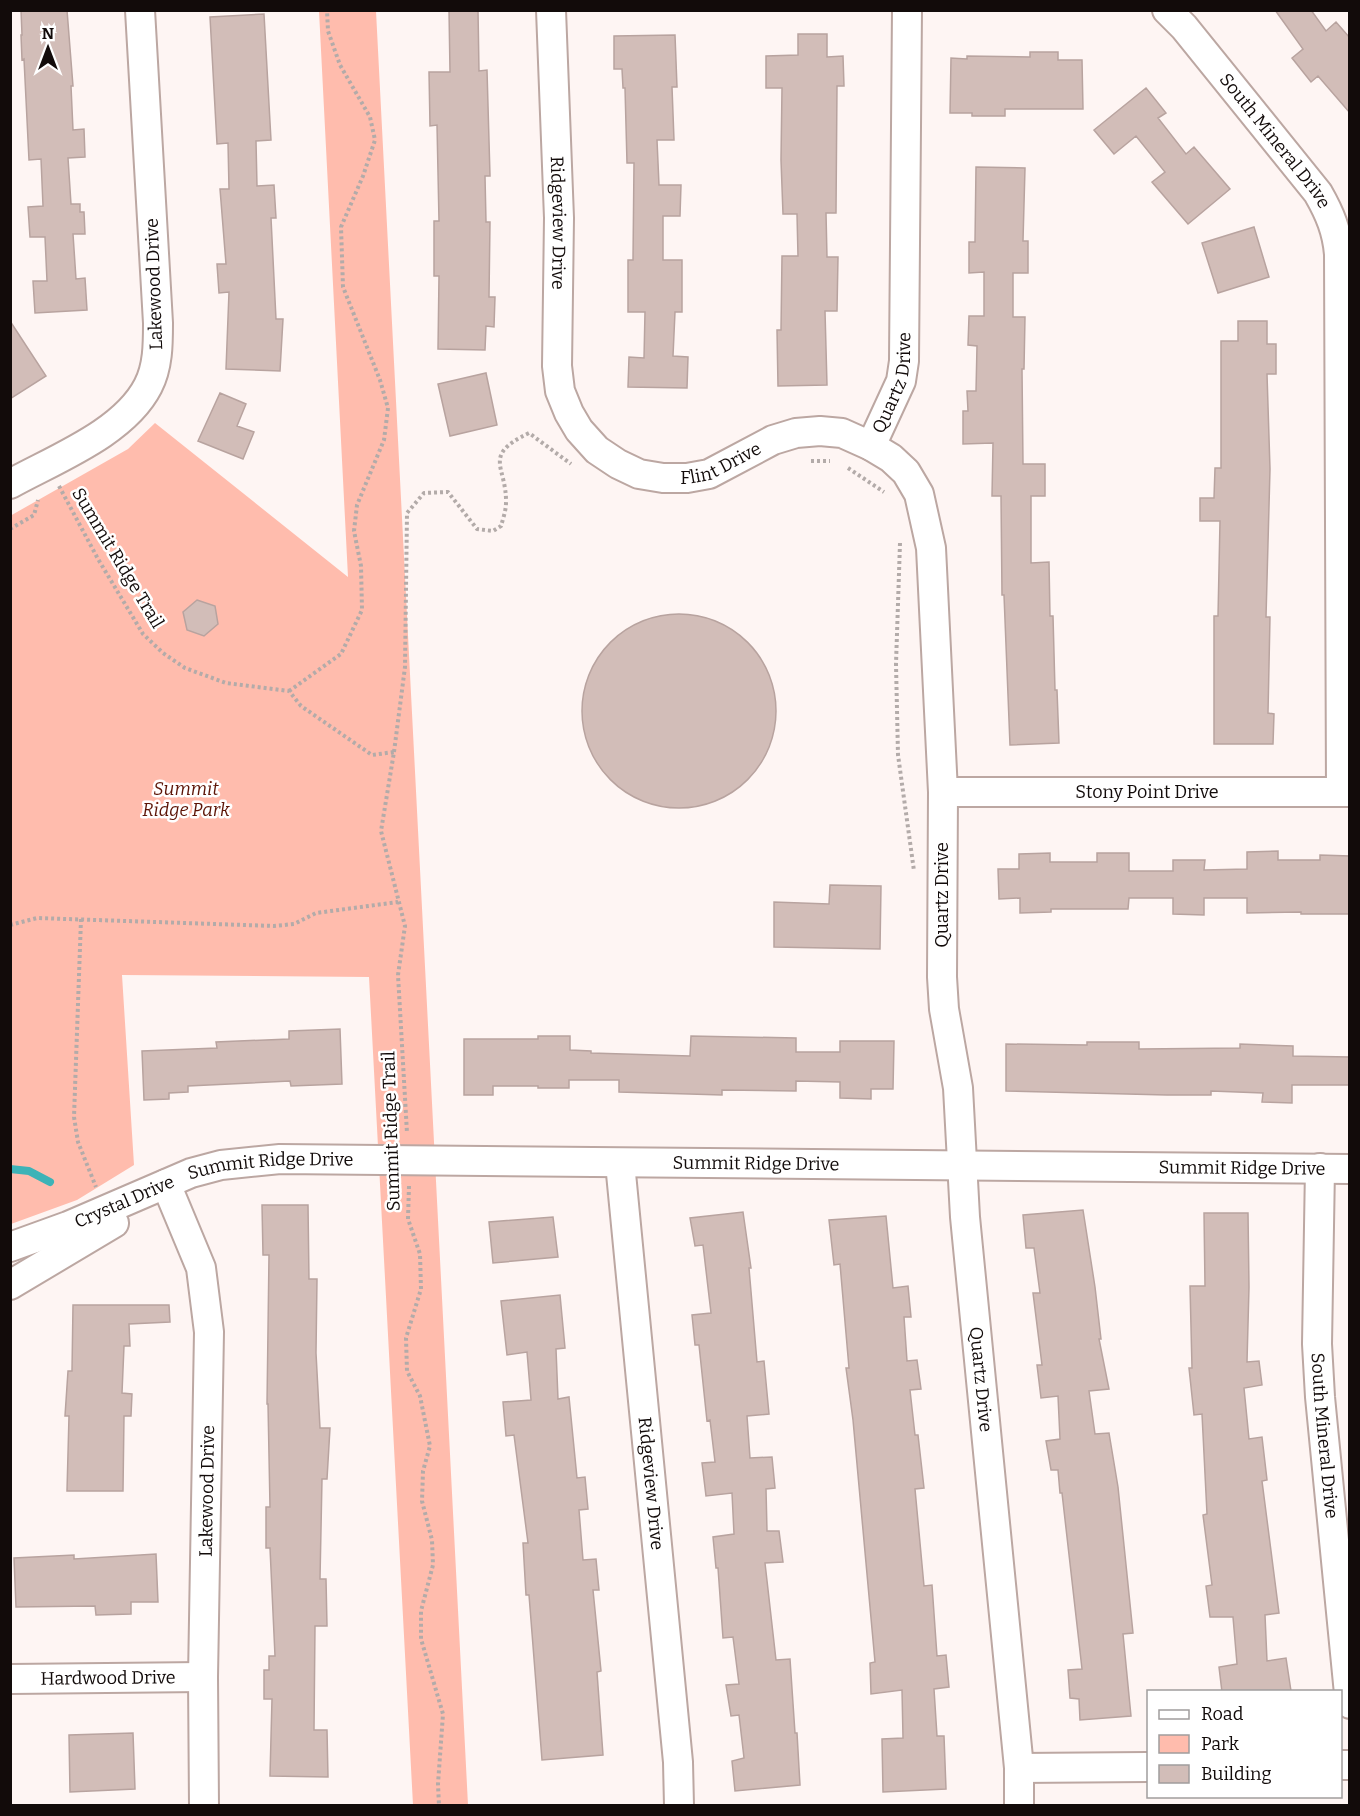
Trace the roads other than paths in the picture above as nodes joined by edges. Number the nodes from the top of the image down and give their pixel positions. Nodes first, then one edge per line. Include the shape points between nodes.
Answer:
1 (140, 10) edge
2 (550, 10) edge
3 (907, 10) edge
4 (1167, 10) edge
5 (579, 430) joint
6 (871, 446) junction
7 (10, 484) edge
8 (943, 792) junction
9 (1345, 792) edge
10 (620, 1162) junction
11 (962, 1166) junction
12 (1320, 1168) junction
13 (1350, 1169) edge
14 (166, 1184) junction
15 (10, 1247) edge
16 (10, 1285) edge
17 (203, 1677) junction
18 (10, 1679) edge
19 (1350, 1704) edge
20 (1147, 1767) edge
21 (1019, 1768) junction
22 (673, 1805) edge
23 (204, 1806) edge
24 (1019, 1806) edge

1 - 7 street, Lakewood Drive via 158,323 155,366 138,402 123,417 96,438
2 - 5 street, Ridgeview Drive via 559,206 557,366 560,391
3 - 6 street, Quartz Drive via 904,361 901,381
4 - 9 street, South Mineral Drive via 1318,193 1337,232
5 - 6 street, Flint Drive via 597,450 618,464 639,474 663,478 709,474 773,440 796,433 842,433
6 - 8 street, Quartz Drive via 906,472 919,494 926,520 931,548
8 - 9 street, Stony Point Drive
8 - 11 street, Quartz Drive via 942,977 957,1088
10 - 11 street, Summit Ridge Drive
10 - 14 street, Summit Ridge Drive via 248,1160 191,1173
10 - 22 street, Ridgeview Drive via 678,1762
11 - 12 street, Summit Ridge Drive
11 - 21 street, Quartz Drive
12 - 13 street, Summit Ridge Drive
12 - 19 street, South Mineral Drive via 1317,1344
14 - 15 street, Crystal Drive
14 - 16 street, Crystal Drive via 117,1221
14 - 17 street, Lakewood Drive via 201,1268 209,1332
17 - 18 street, Hardwood Drive
17 - 23 street, Lakewood Drive
20 - 21 street
21 - 24 street, Quartz Drive

